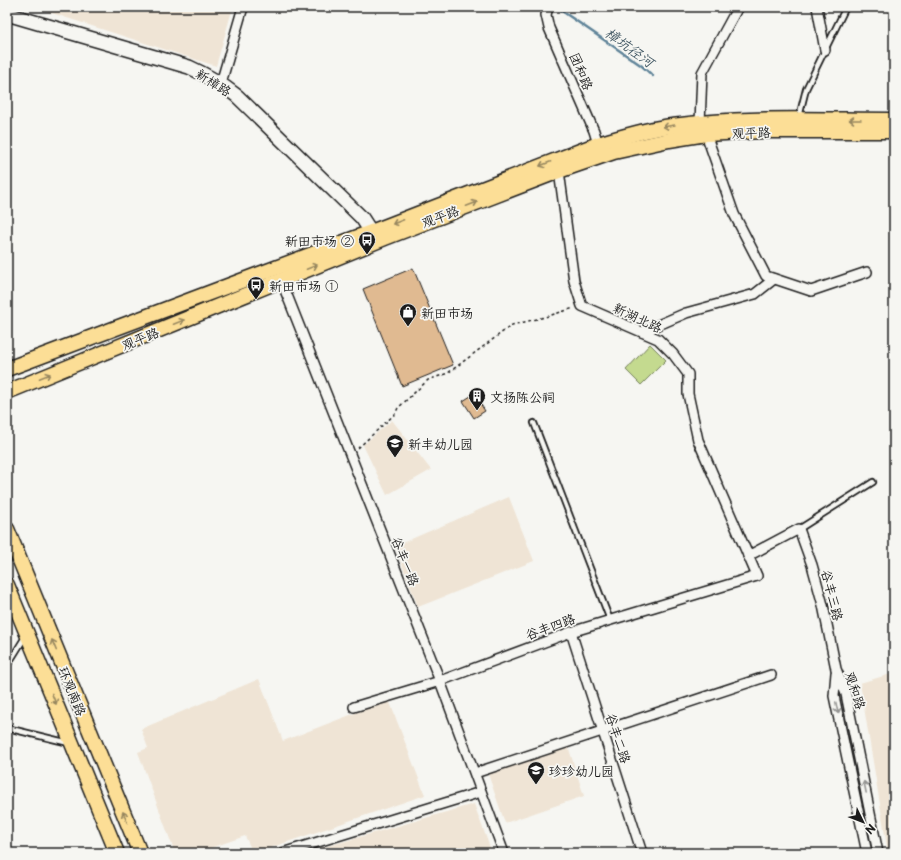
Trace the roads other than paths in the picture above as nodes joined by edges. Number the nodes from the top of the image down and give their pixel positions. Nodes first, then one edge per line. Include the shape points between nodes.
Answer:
1 (243, 7) edge
2 (738, 7) edge
3 (817, 7) edge
4 (846, 7) edge
5 (547, 11) edge
6 (7, 14) edge
7 (825, 50) junction
8 (221, 83) junction
9 (894, 120) edge
10 (798, 125) junction
11 (703, 129) junction
12 (894, 131) edge
13 (598, 144) junction
14 (559, 171) junction
15 (371, 232) junction
16 (867, 272) dead end
17 (774, 279) junction
18 (281, 280) junction
19 (642, 332) junction
20 (7, 369) edge
21 (8, 392) edge
22 (534, 423) dead end
23 (873, 482) dead end
24 (7, 529) edge
25 (799, 529) junction
26 (748, 556) junction
27 (757, 576) joint
28 (7, 585) edge
29 (610, 620) junction
30 (571, 632) junction
31 (27, 634) junction
32 (7, 666) edge
33 (836, 669) junction
34 (771, 675) dead end
35 (440, 681) junction
36 (354, 707) dead end
37 (7, 728) edge
38 (603, 731) junction
39 (72, 744) junction
40 (475, 773) junction
41 (481, 792) junction
42 (117, 853) edge
43 (140, 853) edge
44 (282, 853) edge
45 (504, 853) edge
46 (642, 853) edge
47 (867, 853) edge
48 (878, 853) edge

1 - 8 street
2 - 11 street via 702,73
3 - 7 street
4 - 7 lane
5 - 13 street, 团和路 via 549,28
6 - 8 street, 新樟路 via 190,67
7 - 10 lane via 806,89
8 - 15 street, 新樟路 via 362,218
9 -> 10 main road, 观平路
10 - 11 main road, 观平路 via 762,131
10 - 12 main road, 观平路
11 -> 13 main road, 观平路 via 671,126 646,130
11 - 14 main road, 观平路 via 669,140 626,148
11 - 17 street via 734,214 766,276
13 -> 15 main road, 观平路
18 -> 14 main road, 观平路
14 - 19 street, 新湖北路 via 574,281 582,306
15 - 20 main road, 观平路
16 - 17 street via 811,290
17 - 19 street via 755,294 686,313
21 -> 18 main road, 观平路
18 - 35 street, 谷丰一路
19 - 26 street, 新湖北路 via 658,339 688,374 688,394 698,440
22 - 29 lane
23 - 25 lane
43 -> 24 main road, 环观南路
25 - 26 street
25 - 33 street, 谷丰三路 via 823,604
26 - 27 street, 新湖北路
27 - 29 street, 谷丰四路
28 - 31 main road, 环观南路
29 - 30 street, 谷丰四路
30 - 35 street, 谷丰四路
30 - 38 street, 谷丰二路
31 - 32 lane
31 -> 39 main road, 环观南路
33 -> 47 street, 观和路 via 834,696
48 -> 33 street, 观和路 via 846,694
34 - 38 street
35 - 36 street, 谷丰四路
35 - 40 street, 谷丰一路
37 - 39 lane
38 - 40 street
38 - 46 street, 谷丰二路
39 - 42 main road, 环观南路
40 - 41 street, 谷丰一路
41 - 44 street
41 - 45 street, 谷丰一路

